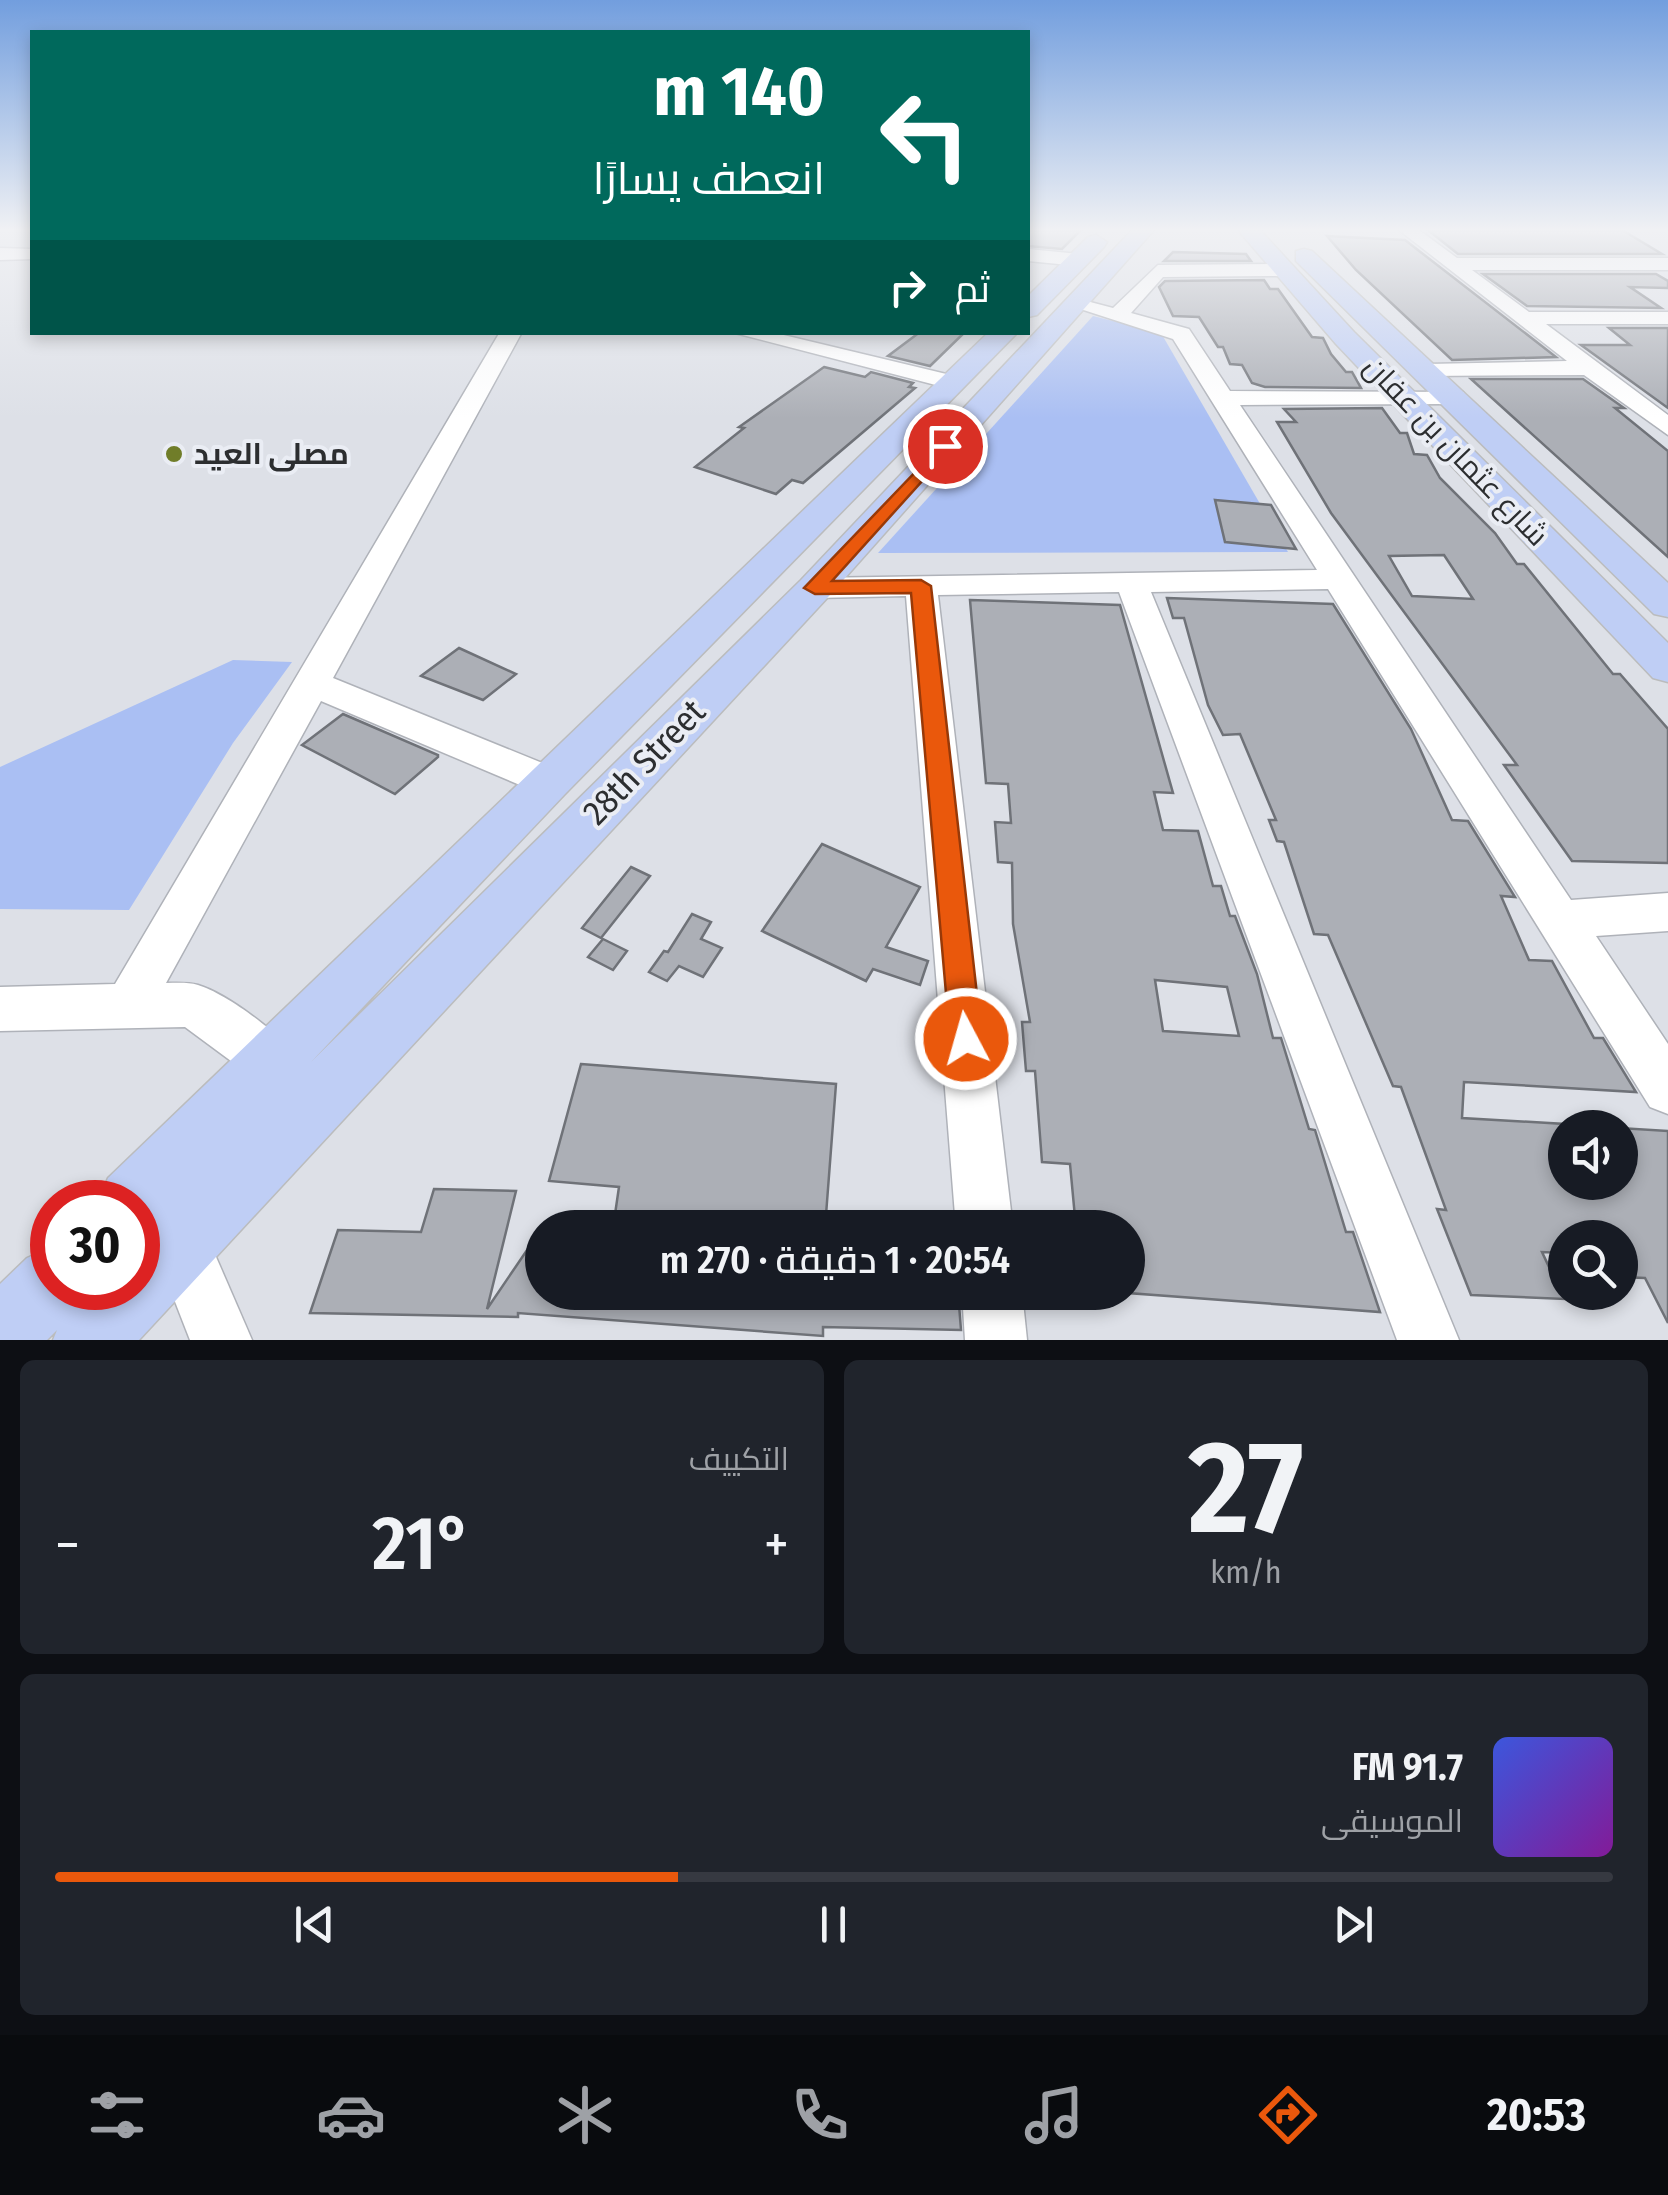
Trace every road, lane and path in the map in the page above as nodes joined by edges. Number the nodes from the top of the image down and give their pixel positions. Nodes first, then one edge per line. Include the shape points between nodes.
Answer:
1 (1077, 293) edge
2 (1080, 293) edge
3 (1085, 293) edge
4 (1305, 293) edge
5 (1344, 293) edge
6 (1490, 293) edge
7 (1030, 309) edge
8 (1524, 318) junction
9 (1668, 318) edge
10 (509, 335) edge
11 (769, 335) edge
12 (1002, 335) edge
13 (806, 339) edge
14 (1590, 368) junction
15 (1428, 371) junction
16 (955, 383) junction
17 (1402, 395) junction
18 (1454, 396) junction
19 (1222, 398) junction
20 (1668, 428) edge
21 (1339, 580) junction
22 (1131, 582) junction
23 (921, 586) junction
24 (815, 588) junction
25 (1668, 605) edge
26 (1668, 668) edge
27 (312, 683) junction
28 (548, 780) junction
29 (1668, 912) edge
30 (1558, 920) junction
31 (126, 1008) junction
32 (0, 1009) edge
33 (272, 1060) junction
34 (1668, 1089) edge
35 (983, 1210) edge
36 (160, 1215) edge
37 (160, 1217) edge
38 (160, 1228) edge
39 (30, 1305) edge
40 (107, 1310) edge
41 (994, 1310) edge
42 (0, 1336) edge
43 (90, 1340) edge
44 (220, 1340) edge
45 (996, 1340) edge
46 (1428, 1340) edge

1 - 7 main road, 28th Street
2 - 24 main road, 28th Street
3 - 19 street via 1181,334
4 - 17 main road, شارع عثمان بن عفان
5 - 15 main road, شارع عثمان بن عفان
6 - 8 street
8 - 9 street
8 - 14 street
10 - 27 street
11 - 13 street
12 - 16 main road, 28th Street
13 - 16 street
14 - 15 street
14 - 20 street
15 - 18 main road, شارع عثمان بن عفان
16 - 28 main road, 28th Street
17 - 18 street
17 - 19 street
17 - 26 main road, شارع عثمان بن عفان
18 - 25 main road, شارع عثمان بن عفان
19 - 21 street
21 - 22 street
21 - 30 street
22 - 23 street
22 - 46 street
23 - 24 street
23 - 35 street
24 - 37 main road, 28th Street
27 - 28 street
27 - 31 street
28 - 33 main road, 28th Street
29 - 30 street
30 - 34 street
31 - 32 street
31 - 33 street via 193,1005
33 - 36 main road, 28th Street
38 - 44 street
39 - 42 main road
40 - 43 main road, 28th Street
41 - 45 street

